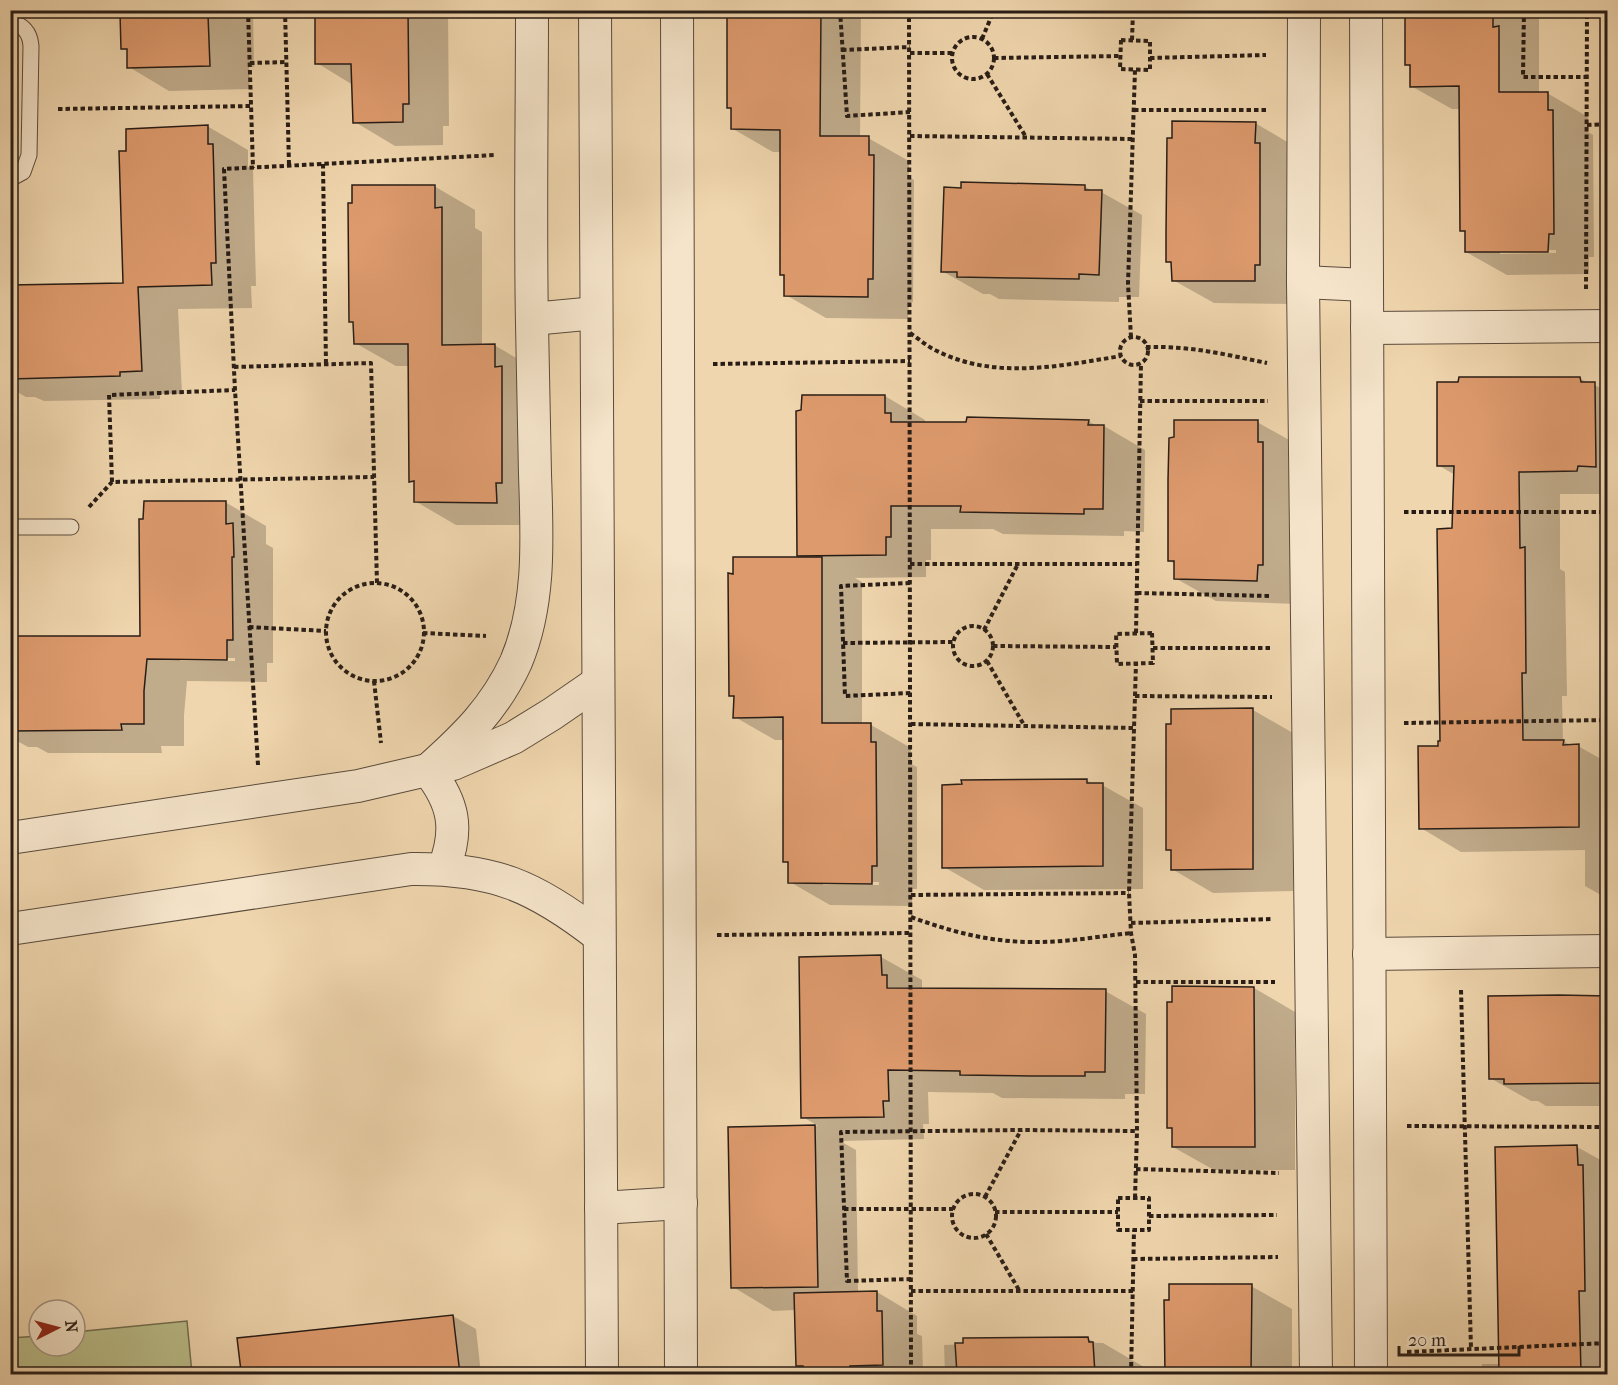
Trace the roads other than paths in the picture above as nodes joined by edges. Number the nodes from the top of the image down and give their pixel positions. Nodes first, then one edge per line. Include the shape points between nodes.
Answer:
1 (532, 10) edge
2 (595, 10) edge
3 (677, 10) edge
4 (1304, 10) edge
5 (1366, 10) edge
6 (10, 22) edge
7 (10, 179) edge
8 (1304, 282) junction
9 (1366, 285) junction
10 (596, 313) junction
11 (532, 319) junction
12 (1597, 326) edge
13 (1366, 328) junction
14 (71, 526) road end
15 (10, 527) edge
16 (597, 683) junction
17 (428, 770) junction
18 (10, 838) edge
19 (444, 868) junction
20 (10, 929) edge
21 (599, 936) junction
22 (1608, 951) edge
23 (1369, 954) junction
24 (681, 1203) junction
25 (601, 1208) junction
26 (1371, 1364) edge
27 (602, 1374) edge
28 (681, 1374) edge
29 (1316, 1374) edge

1 - 11 street
2 - 10 street
3 - 24 street
4 - 8 street
5 - 9 street
6 - 7 lane via 26,29 31,37 27,164 23,172
8 - 9 street
8 - 29 street
9 - 13 street
10 - 11 street
10 - 16 street
11 - 17 street via 537,548 534,588 523,639 516,662 487,711
12 - 13 street
13 - 23 street
14 - 15 lane
16 - 17 street via 513,738 453,764
16 - 21 street
17 - 18 street via 385,781
17 - 19 street via 450,805 452,848
19 - 20 street via 411,869
19 - 21 street via 500,878 533,891 565,909
21 - 25 street
22 - 23 street
23 - 26 street
24 - 25 street
24 - 28 street
25 - 27 street

